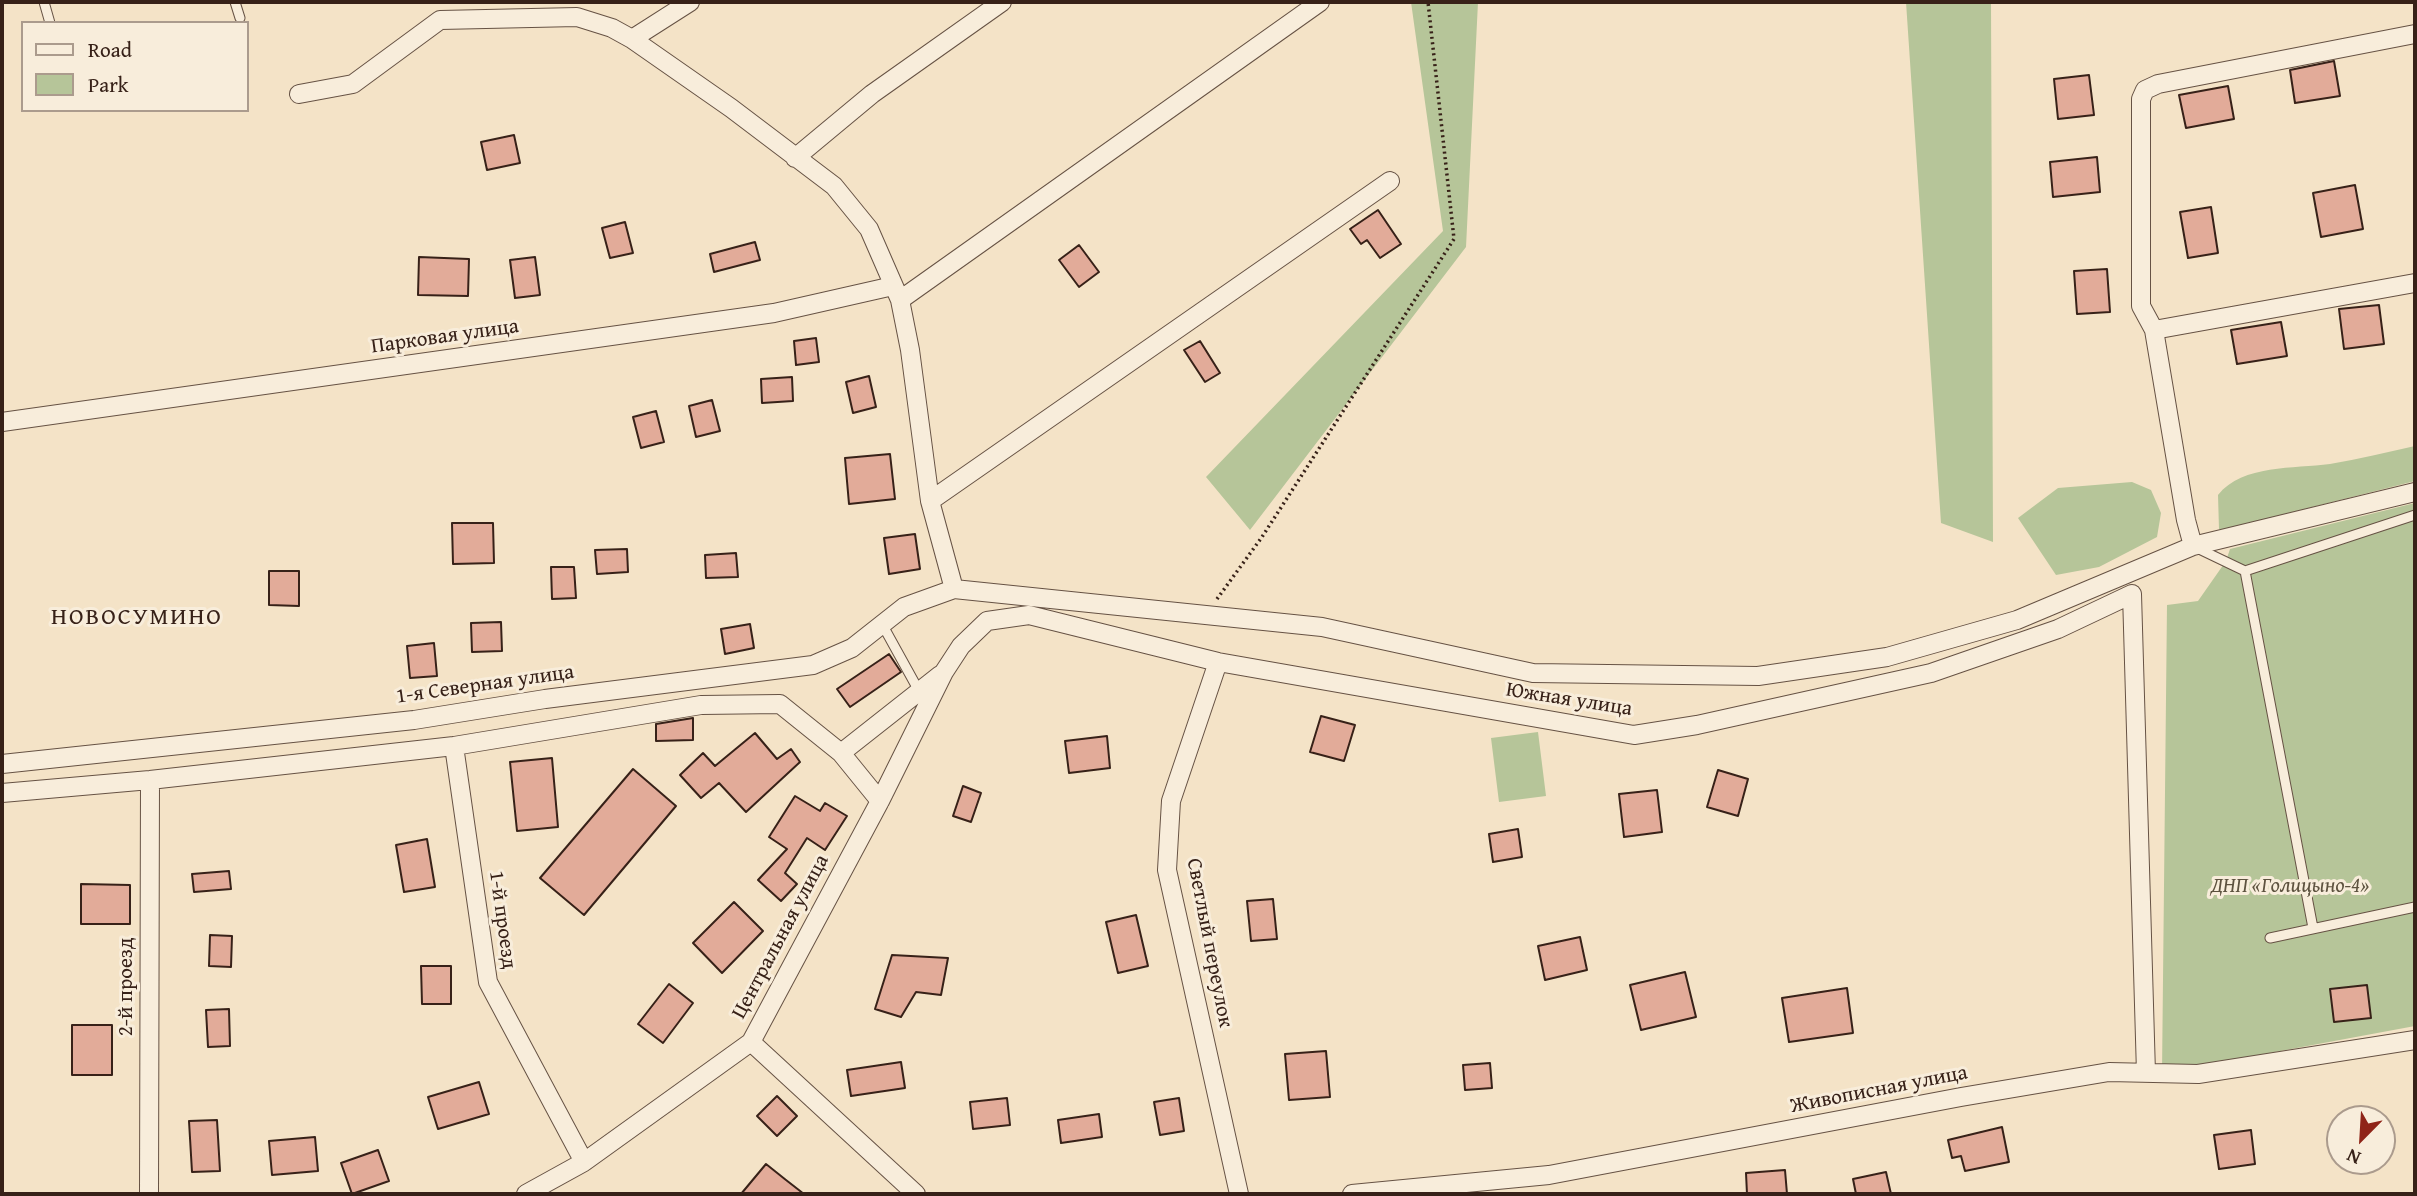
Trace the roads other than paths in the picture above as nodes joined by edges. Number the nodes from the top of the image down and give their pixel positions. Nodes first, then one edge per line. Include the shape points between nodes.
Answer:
1 (44, 2) edge
2 (235, 2) edge
3 (434, 2) edge
4 (690, 2) edge
5 (1002, 2) edge
6 (1320, 2) edge
7 (240, 18) dead end
8 (440, 20) junction
9 (49, 21) edge
10 (2415, 34) edge
11 (632, 39) junction
12 (299, 94) dead end
13 (795, 158) junction
14 (1390, 181) dead end
15 (2415, 283) edge
16 (897, 293) junction
17 (2154, 330) junction
18 (2, 422) edge
19 (2415, 492) edge
20 (930, 501) junction
21 (2415, 516) edge
22 (2193, 546) junction
23 (2245, 570) junction
24 (954, 589) junction
25 (987, 621) joint
26 (882, 624) junction
27 (1218, 662) junction
28 (944, 672) junction
29 (919, 691) junction
30 (454, 746) junction
31 (841, 753) junction
32 (2, 764) edge
33 (150, 780) junction
34 (2, 793) edge
35 (880, 801) junction
36 (2415, 907) edge
37 (2313, 928) junction
38 (2270, 938) dead end
39 (2415, 1040) edge
40 (751, 1042) junction
41 (2146, 1073) junction
42 (584, 1162) junction
43 (149, 1194) edge
44 (526, 1194) edge
45 (916, 1194) edge
46 (1239, 1194) edge
47 (1352, 1194) edge

1 - 9 lane
2 - 7 lane
3 - 8 street
4 - 11 street
5 - 13 street via 872,94
6 - 16 street
8 - 11 street via 576,16
8 - 12 street via 353,84
10 - 17 street via 2145,90 2141,99 2141,306
11 - 13 street
13 - 16 street via 834,186 869,229
14 - 20 street
15 - 17 street
16 - 18 street, Парковая улица
16 - 20 street via 910,350
17 - 22 street
19 - 22 street
20 - 24 street
21 - 23 lane
22 - 23 lane
22 - 24 street via 2017,620 1887,657 1758,676 1533,673 1322,627
23 - 37 lane
24 - 26 street, 1-я Северная улица via 904,607
25 - 27 street, Южная улица via 1029,615
25 - 28 street, Центральная улица via 961,646
26 - 29 lane
26 - 32 street, 1-я Северная улица via 852,648 813,665 545,698 414,720
27 - 41 street, Южная улица via 1633,735 1931,673 2058,629 2132,594
27 - 46 street, Светлый переулок via 1171,801 1167,870
28 - 29 street
28 - 35 street, Центральная улица
29 - 31 street
30 - 31 street via 701,705 780,704
30 - 33 street
30 - 42 street, 1-й проезд via 488,982
31 - 35 street
33 - 34 street
33 - 43 street, 2-й проезд
35 - 40 street, Центральная улица
36 - 37 lane
37 - 38 lane
39 - 41 street, Живописная улица via 2198,1074
40 - 42 street, Центральная улица
40 - 45 street
41 - 47 street, Живописная улица via 2109,1072 1961,1097 1549,1175
42 - 44 street, Центральная улица

